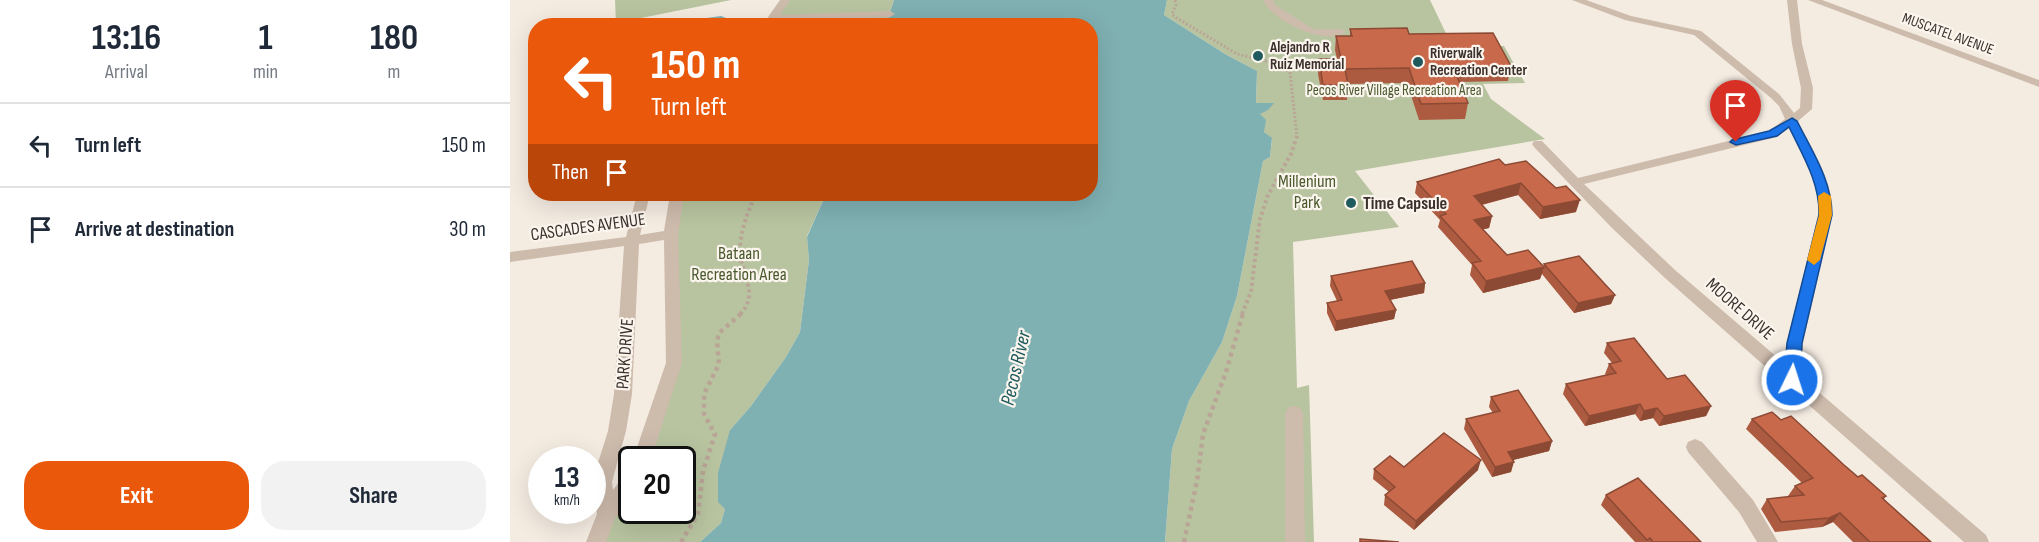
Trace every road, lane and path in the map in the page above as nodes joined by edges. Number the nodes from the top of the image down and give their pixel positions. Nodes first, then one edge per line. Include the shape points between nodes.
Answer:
1 (785, 0) edge
2 (1174, 0) edge
3 (1268, 0) edge
4 (1577, 0) edge
5 (1792, 0) edge
6 (1813, 0) edge
7 (890, 14) dead end
8 (774, 18) edge
9 (830, 18) edge
10 (1341, 32) dead end
11 (2039, 84) edge
12 (1792, 121) junction
13 (1538, 144) dead end
14 (1576, 182) junction
15 (642, 201) edge
16 (676, 201) edge
17 (753, 201) edge
18 (671, 235) junction
19 (632, 240) junction
20 (510, 257) edge
21 (1792, 380) junction
22 (1294, 413) dead end
23 (646, 446) edge
24 (1695, 447) dead end
25 (618, 499) edge
26 (607, 514) junction
27 (596, 542) edge
28 (681, 542) edge
29 (1184, 542) edge
30 (1295, 542) edge
31 (1768, 542) edge
32 (1979, 542) edge

1 - 8 street
2 - 29 path via 1174,17 1237,54 1274,63 1290,72 1296,120 1294,147 1270,189 1260,219 1251,291 1203,434
3 - 10 street via 1271,7 1311,32
4 - 12 street via 1610,13 1697,33 1775,96
5 - 12 street via 1808,102
6 - 11 street, MUSCATEL AVENUE
7 - 9 street
12 - 14 street via 1773,134
12 - 21 street via 1826,201 1795,343
13 - 14 street, MOORE DRIVE
14 - 21 street, MOORE DRIVE via 1670,274
15 - 19 street, PARK DRIVE
16 - 18 street
17 - 28 path via 740,256 750,297 743,314 722,329 716,340 719,365 702,396 703,418 715,434 703,470 698,520
18 - 19 street, CASCADES AVENUE
18 - 23 street via 674,363
19 - 20 street, CASCADES AVENUE
19 - 26 street, PARK DRIVE via 625,383 602,482
21 - 32 street, MOORE DRIVE
22 - 30 street
24 - 31 street via 1746,506
25 - 26 street
26 - 27 street

